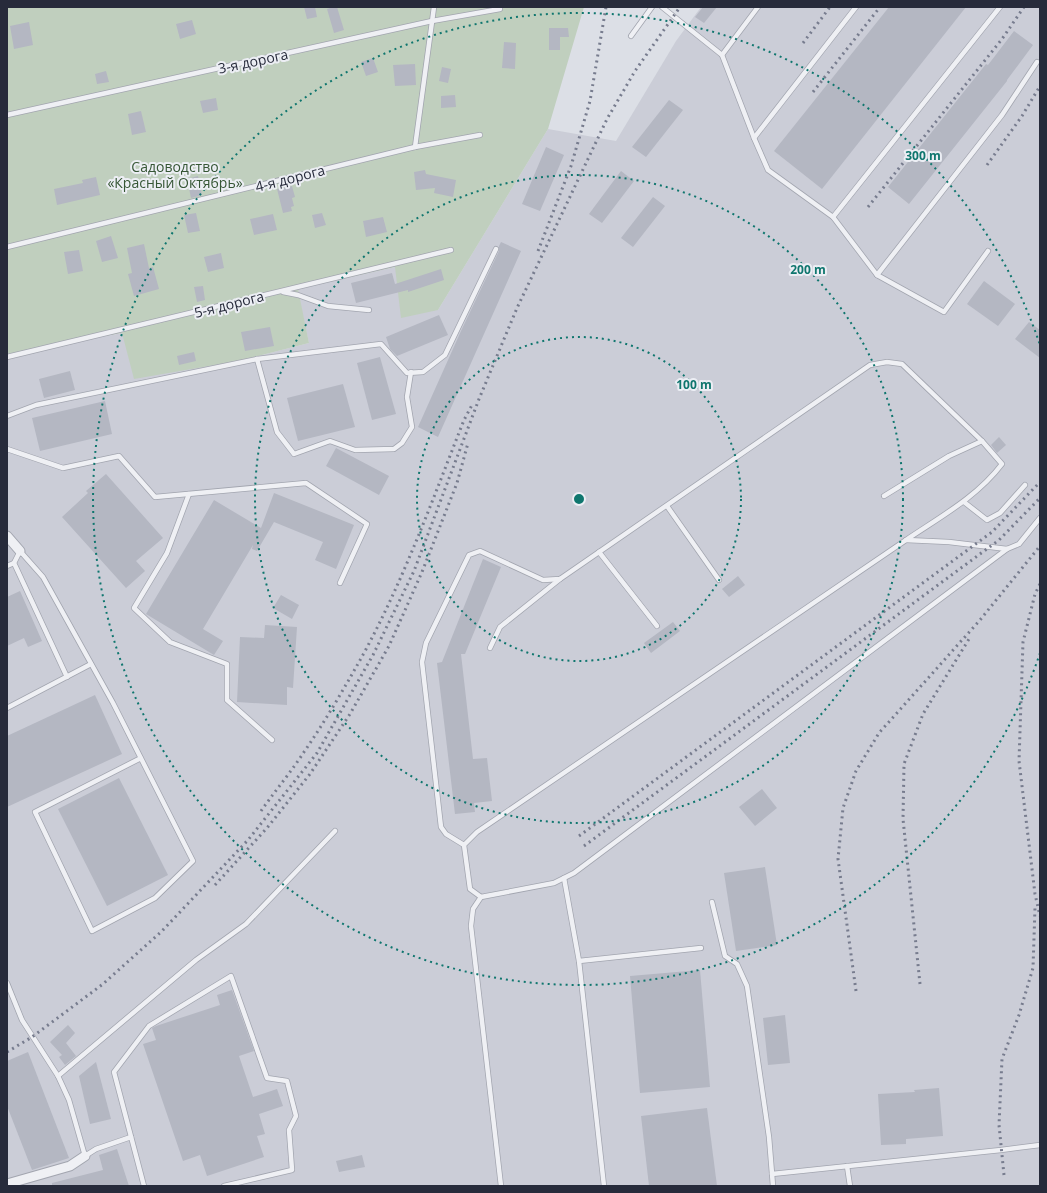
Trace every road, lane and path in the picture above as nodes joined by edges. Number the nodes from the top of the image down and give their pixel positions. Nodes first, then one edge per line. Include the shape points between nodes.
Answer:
1 (434, 7) edge
2 (652, 7) edge
3 (662, 7) edge
4 (758, 7) edge
5 (856, 7) edge
6 (1000, 7) edge
7 (500, 9) dead end
8 (432, 21) junction
9 (631, 36) dead end
10 (722, 55) junction
11 (1037, 62) dead end
12 (7, 115) edge
13 (480, 135) dead end
14 (754, 138) junction
15 (415, 147) junction
16 (833, 217) junction
17 (7, 247) edge
18 (496, 249) dead end
19 (451, 250) dead end
20 (988, 251) dead end
21 (877, 275) junction
22 (281, 291) junction
23 (369, 310) dead end
24 (7, 357) edge
25 (257, 359) junction
26 (411, 372) junction
27 (7, 416) edge
28 (982, 441) junction
29 (7, 449) edge
30 (1025, 485) dead end
31 (189, 494) junction
32 (884, 496) dead end
33 (964, 502) junction
34 (667, 506) junction
35 (1040, 518) edge
36 (7, 536) edge
37 (906, 540) junction
38 (1007, 549) junction
39 (20, 551) junction
40 (599, 552) junction
41 (14, 563) junction
42 (7, 566) edge
43 (560, 579) junction
44 (719, 580) dead end
45 (340, 583) dead end
46 (657, 626) dead end
47 (490, 648) dead end
48 (91, 664) junction
49 (67, 677) junction
50 (7, 708) edge
51 (272, 740) dead end
52 (141, 758) junction
53 (335, 831) dead end
54 (464, 845) junction
55 (564, 878) junction
56 (481, 897) junction
57 (712, 902) dead end
58 (701, 948) dead end
59 (579, 961) junction
60 (7, 983) edge
61 (58, 1076) junction
62 (131, 1138) junction
63 (1040, 1145) edge
64 (85, 1156) junction
65 (847, 1166) junction
66 (772, 1174) junction
67 (7, 1184) edge
68 (144, 1186) edge
69 (224, 1186) edge
70 (501, 1186) edge
71 (604, 1186) edge
72 (773, 1186) edge
73 (850, 1186) edge

1 - 8 lane
2 - 9 lane
3 - 10 lane
4 - 10 lane
5 - 14 lane
6 - 16 lane
7 - 8 lane, 3-я дорога
8 - 12 lane, 3-я дорога
8 - 15 lane
10 - 14 lane
11 - 21 lane via 1002,115
13 - 15 lane, 4-я дорога
14 - 16 lane via 768,170
15 - 17 lane, 4-я дорога
16 - 21 lane
18 - 26 lane via 446,355 423,372
19 - 22 lane, 5-я дорога
20 - 21 lane via 944,312
22 - 23 lane via 328,306
22 - 24 lane, 5-я дорога
25 - 26 lane via 381,344 407,373
25 - 26 lane via 277,432 294,454 330,442 354,450 394,449 402,443 412,427 407,398
25 - 27 lane via 36,405
28 - 32 lane via 950,456
28 - 33 lane via 1002,464 993,477
28 - 34 lane via 902,364 886,362 870,365
29 - 31 lane via 63,468 119,456 155,497
30 - 33 lane via 1000,513 988,520
31 - 45 lane via 306,483 368,524
31 - 51 lane via 167,553 134,608 170,642 227,664 227,700
33 - 37 lane
34 - 40 lane
34 - 44 lane
35 - 38 lane via 1019,544
36 - 39 street
37 - 38 lane
37 - 54 lane via 477,832
38 - 55 lane
39 - 41 lane
39 - 48 lane via 43,577
40 - 43 lane
40 - 46 lane
41 - 42 lane
41 - 49 lane
43 - 47 lane via 500,627
43 - 54 lane via 543,580 480,551 469,555 426,642 422,662 441,827 446,834
48 - 49 lane
48 - 52 lane
49 - 50 lane
52 - 52 lane via 35,812 92,931 156,898 194,861
53 - 61 lane via 246,924 196,960
54 - 56 lane via 470,889
55 - 56 lane via 554,883
55 - 59 lane
56 - 70 lane via 473,909 471,926
57 - 66 lane via 725,956 737,964 747,986 769,1136
58 - 59 lane
59 - 71 lane
60 - 61 lane via 22,1020
61 - 64 lane via 69,1100
62 - 64 lane via 96,1149
62 - 68 lane
62 - 69 lane via 114,1072 149,1026 231,976 267,1078 287,1081 296,1116 289,1130 292,1170
63 - 65 lane
64 - 67 street via 70,1166
65 - 66 lane
65 - 73 lane
66 - 72 lane

